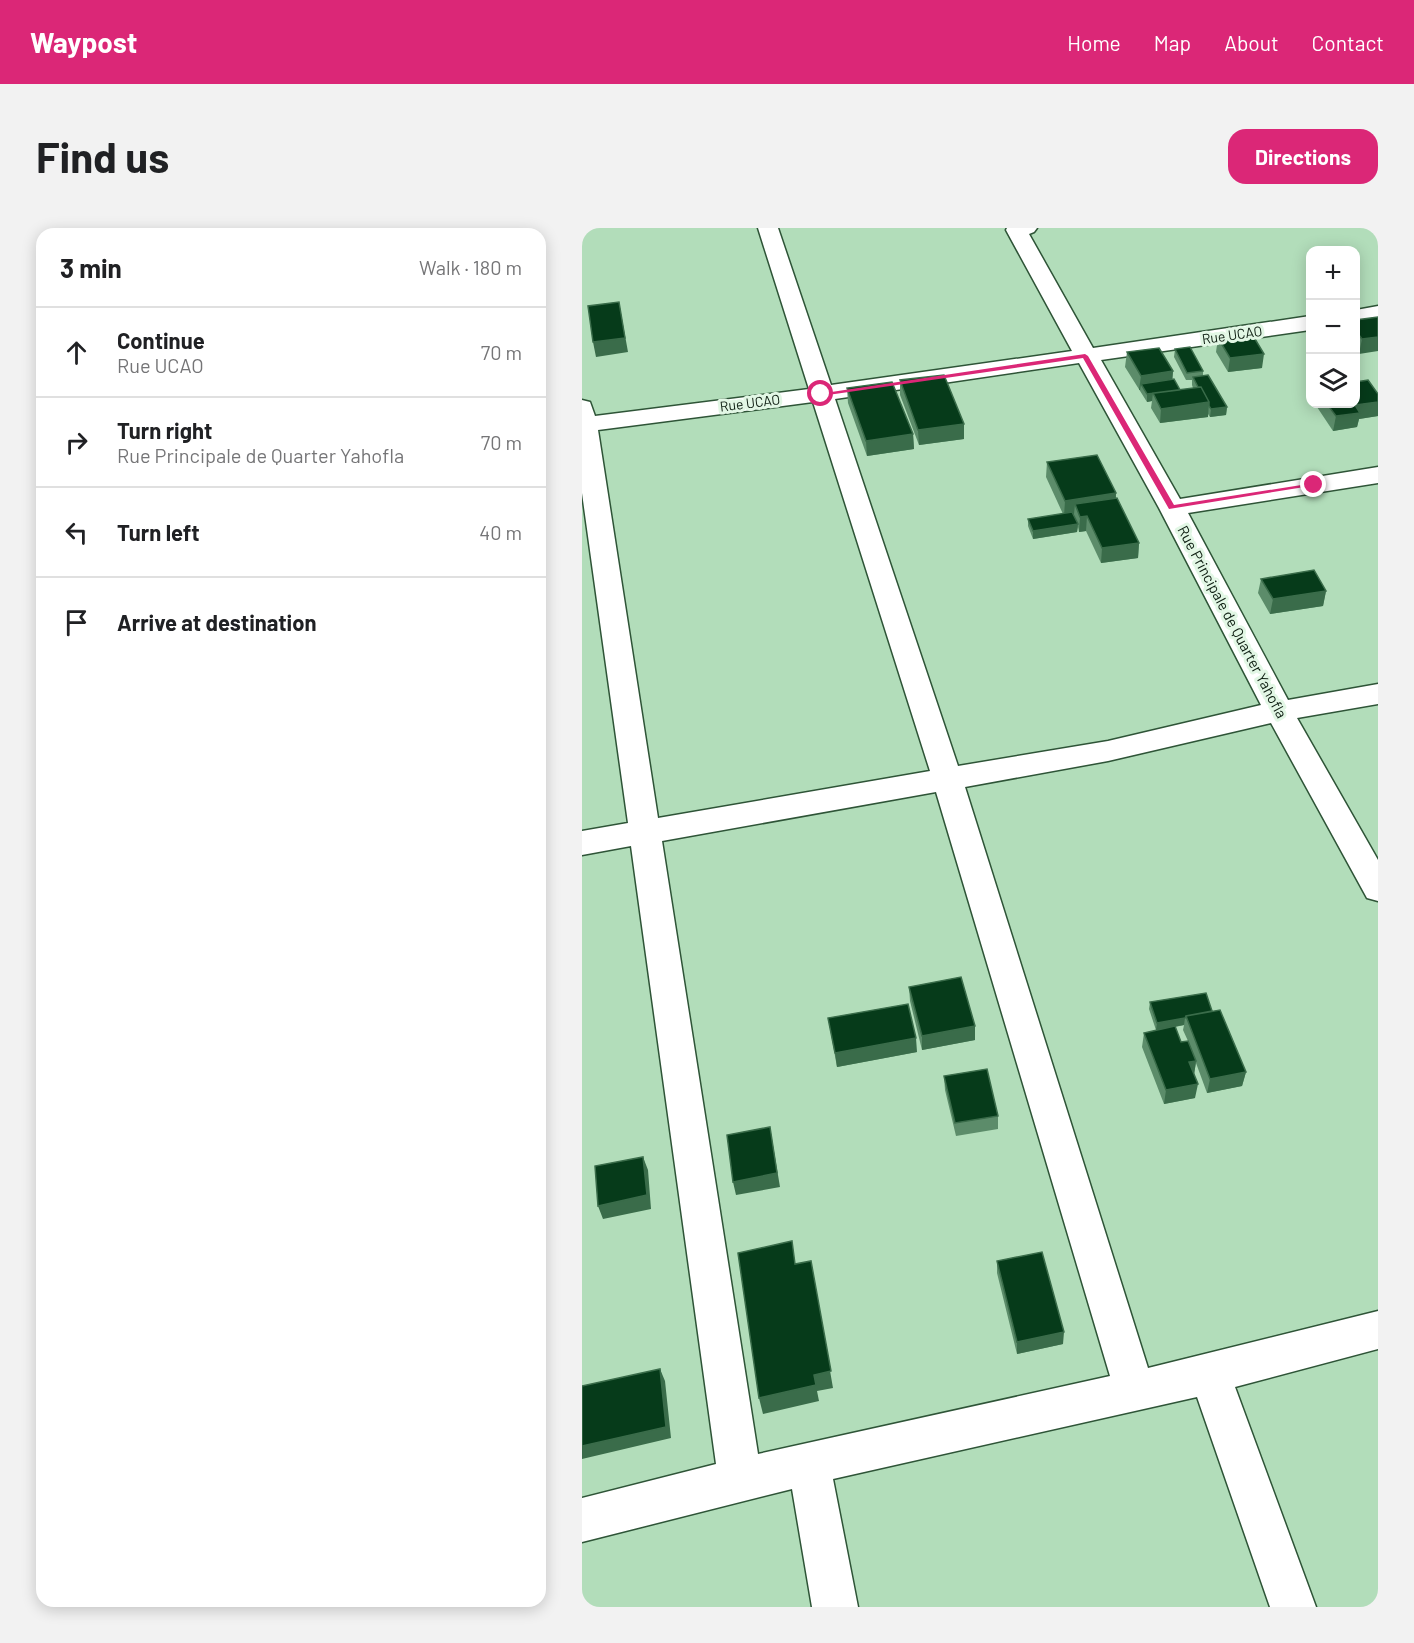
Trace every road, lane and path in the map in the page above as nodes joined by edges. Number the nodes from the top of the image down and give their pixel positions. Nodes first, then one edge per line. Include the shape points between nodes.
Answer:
1 (768, 228) edge
2 (1019, 228) edge
3 (1378, 313) edge
4 (1360, 316) edge
5 (1306, 324) edge
6 (1085, 356) junction
7 (821, 394) junction
8 (583, 419) edge
9 (1378, 475) edge
10 (1172, 508) junction
11 (1378, 694) edge
12 (1279, 711) junction
13 (948, 781) junction
14 (644, 832) junction
15 (582, 843) edge
16 (1378, 889) edge
17 (1378, 1330) edge
18 (1210, 1374) junction
19 (1135, 1391) junction
20 (808, 1464) junction
21 (740, 1479) junction
22 (582, 1520) edge
23 (835, 1607) edge
24 (1293, 1607) edge

1 - 7 street
2 - 6 street, Rue Principale de Quarter Yahofla
3 - 4 street
5 - 6 street, Rue UCAO
6 - 7 street, Rue UCAO
6 - 10 street, Rue Principale de Quarter Yahofla
7 - 8 street, Rue UCAO
7 - 13 street
8 - 14 street
9 - 10 street
10 - 12 street, Rue Principale de Quarter Yahofla
11 - 12 street
12 - 13 street via 1108,751
12 - 16 street, Rue Principale de Quarter Yahofla
13 - 14 street
13 - 19 street
14 - 15 street
14 - 21 street
17 - 18 street
18 - 19 street
18 - 24 street
19 - 20 street
20 - 21 street
20 - 23 street
21 - 22 street

